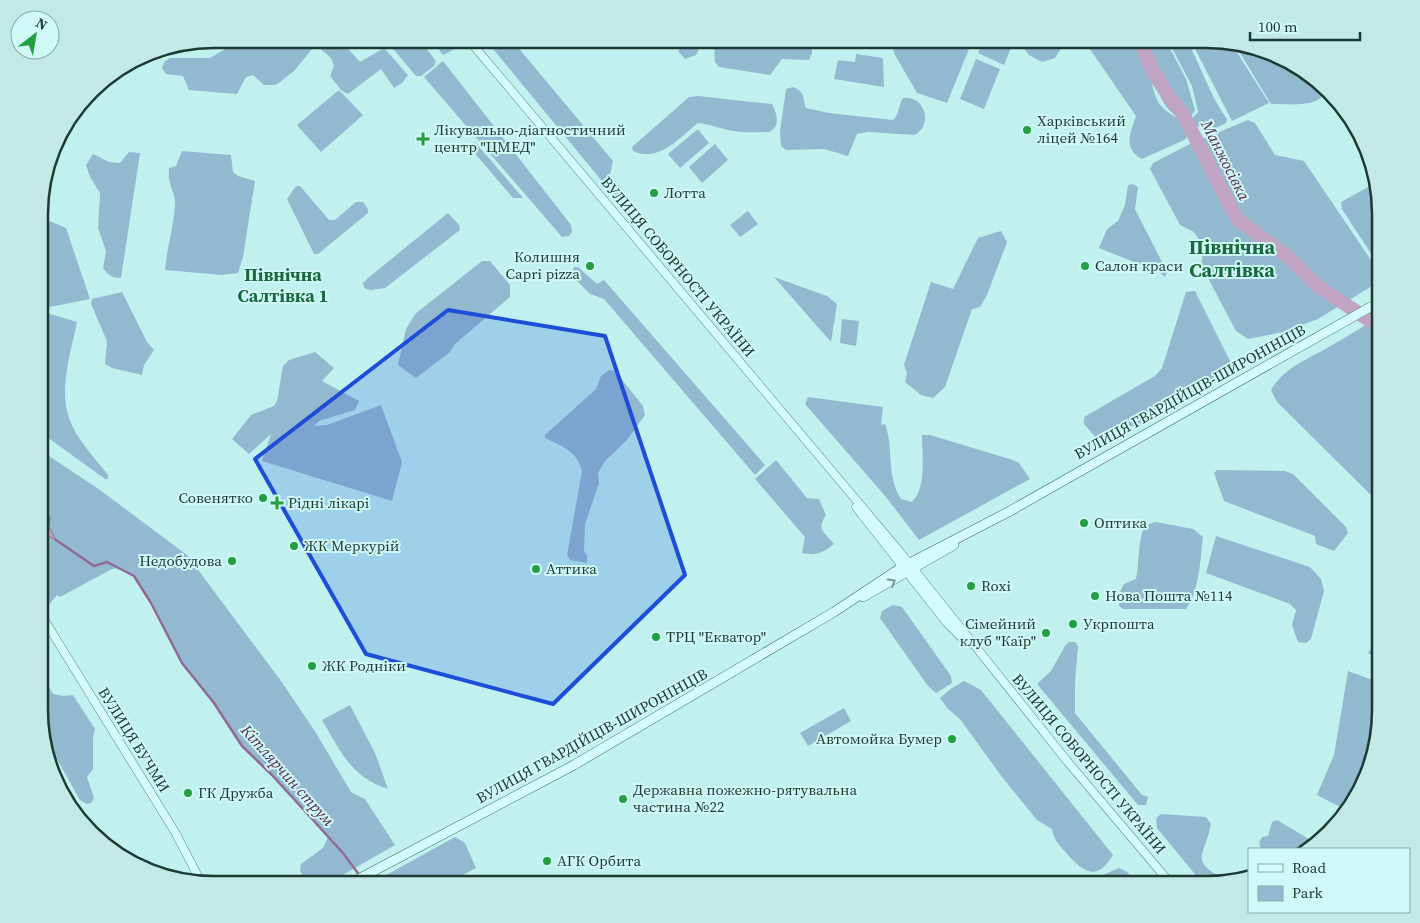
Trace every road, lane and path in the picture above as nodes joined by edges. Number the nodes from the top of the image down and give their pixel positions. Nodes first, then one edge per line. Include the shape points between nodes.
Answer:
1 (476, 48) edge
2 (1372, 306) edge
3 (908, 568) junction
4 (48, 626) edge
5 (197, 875) edge
6 (1164, 875) edge
7 (365, 876) edge

1 - 3 street, ВУЛИЦЯ СОБОРНОСТІ УКРАЇНИ
2 - 3 main road, ВУЛИЦЯ ГВАРДІЙЦІВ-ШИРОНІНЦІВ
3 - 6 street, ВУЛИЦЯ СОБОРНОСТІ УКРАЇНИ via 946,622 985,660
3 - 7 main road, ВУЛИЦЯ ГВАРДІЙЦІВ-ШИРОНІНЦІВ via 574,765
4 - 5 street, ВУЛИЦЯ БУЧМИ via 175,832

